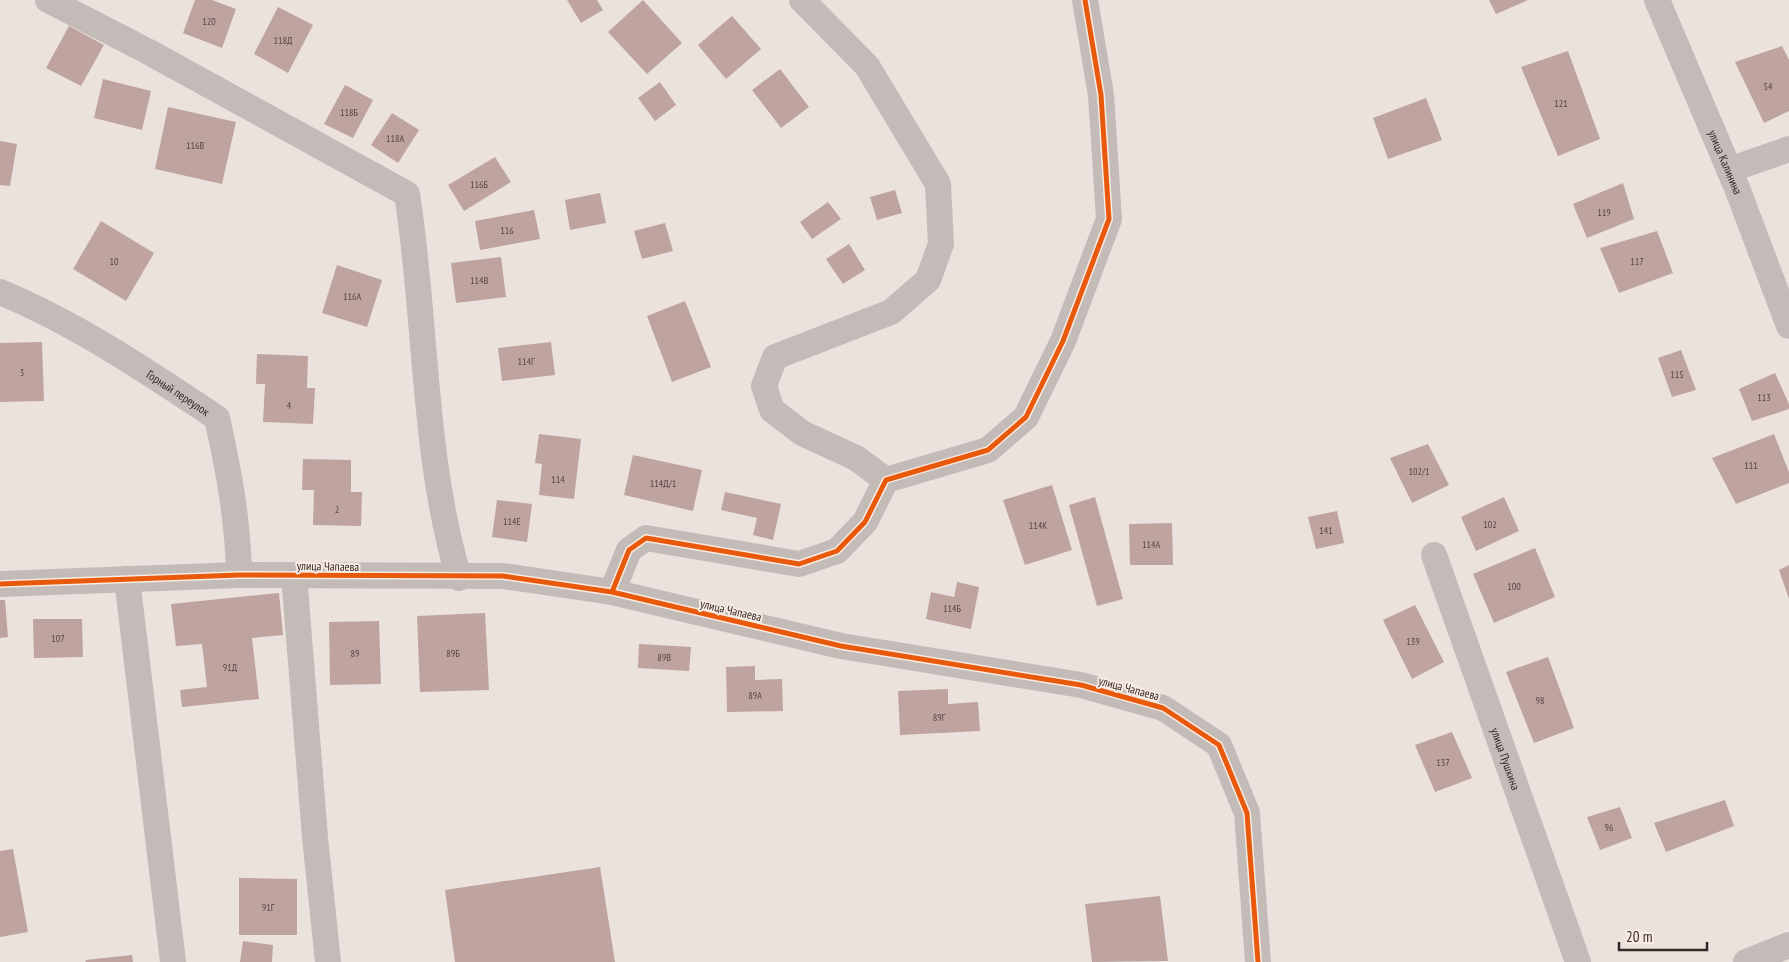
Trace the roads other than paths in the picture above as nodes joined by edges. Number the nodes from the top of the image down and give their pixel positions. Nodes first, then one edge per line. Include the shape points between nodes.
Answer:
1 (48, 0) edge
2 (802, 0) edge
3 (1085, 0) edge
4 (1657, 0) edge
5 (1789, 149) edge
6 (1729, 170) junction
7 (0, 292) edge
8 (1789, 326) edge
9 (886, 480) junction
10 (1434, 555) dead end
11 (239, 575) junction
12 (294, 576) junction
13 (459, 578) junction
14 (127, 579) junction
15 (0, 584) edge
16 (612, 592) junction
17 (1789, 945) edge
18 (172, 962) edge
19 (328, 962) edge
20 (1258, 962) edge
21 (1578, 962) edge
22 (1746, 962) edge

1 - 13 street via 406,194 436,464 446,536
2 - 9 street via 867,66 938,184 941,244 928,280 891,312 775,357 764,386 772,410 802,433 856,458
3 - 9 street via 1101,95 1109,219 1063,341 1026,417 988,450
4 - 6 street, улица Калинина
5 - 6 street
6 - 8 street, улица Калинина
7 - 11 street, Горный переулок via 80,331 217,418 230,472
9 - 16 street via 865,522 837,551 799,564 646,538 629,550
10 - 21 street, улица Пушкина
11 - 12 street, улица Чапаева
11 - 14 street, улица Чапаева
12 - 13 street, улица Чапаева
12 - 19 street
13 - 16 street, улица Чапаева via 503,576
14 - 15 street, улица Чапаева
14 - 18 street
16 - 20 street, улица Чапаева via 841,646 1080,686 1163,708 1219,745 1247,813
17 - 22 street

